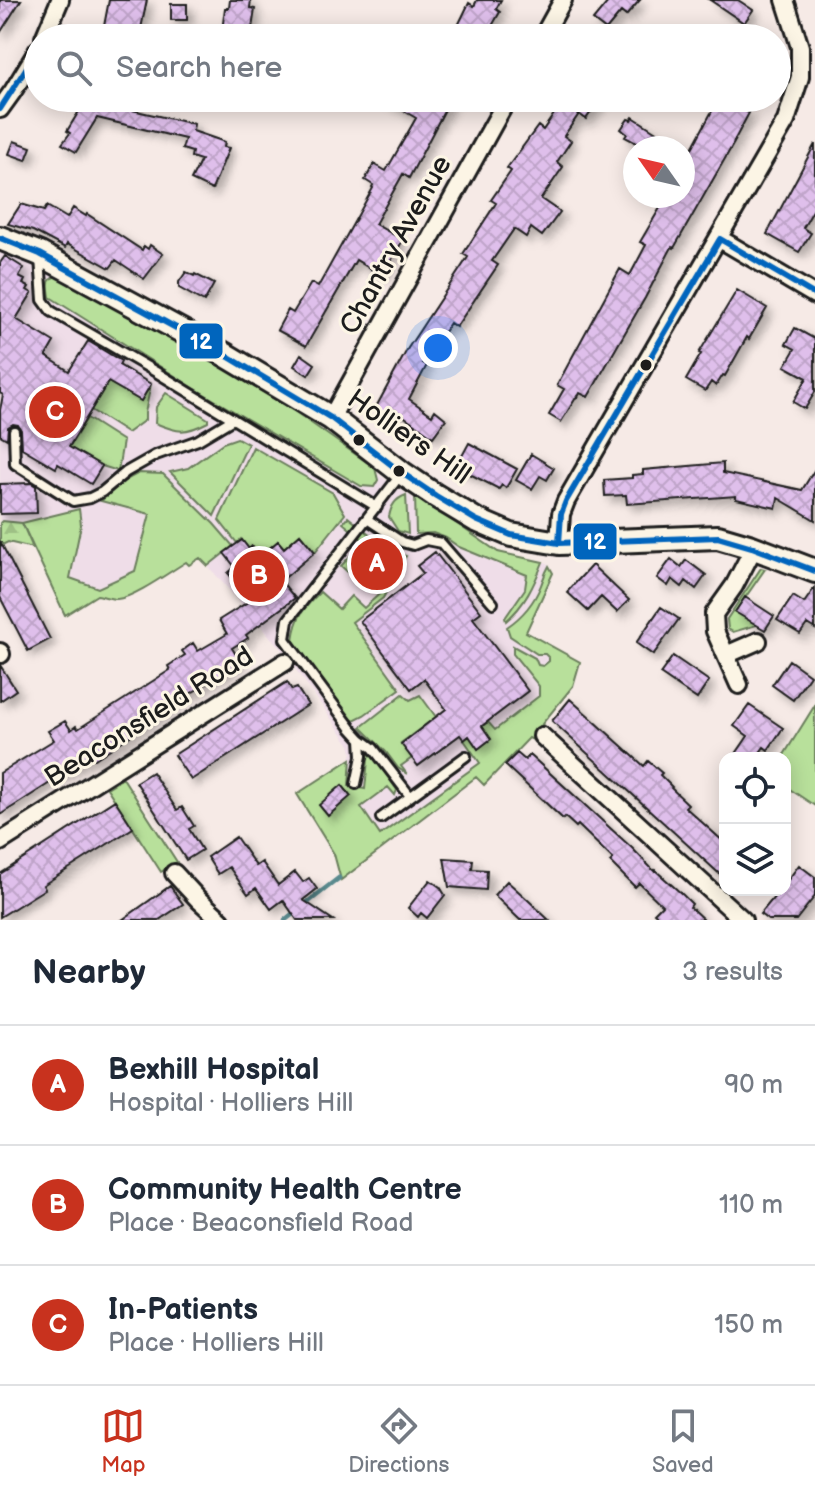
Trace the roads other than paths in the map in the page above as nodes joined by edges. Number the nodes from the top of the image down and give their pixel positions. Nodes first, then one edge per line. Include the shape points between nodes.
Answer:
1 (60, 0) edge
2 (563, 0) edge
3 (785, 0) edge
4 (50, 24) edge
5 (550, 24) edge
6 (24, 73) edge
7 (791, 105) edge
8 (0, 109) edge
9 (500, 112) edge
10 (789, 112) edge
11 (0, 238) edge
12 (720, 239) junction
13 (40, 254) junction
14 (815, 295) edge
15 (331, 418) junction
16 (233, 419) junction
17 (14, 431) dead end
18 (402, 473) junction
19 (377, 507) junction
20 (367, 519) junction
21 (559, 543) junction
22 (752, 547) junction
23 (815, 571) edge
24 (493, 603) dead end
25 (758, 641) dead end
26 (726, 655) junction
27 (285, 662) dead end
28 (739, 685) dead end
29 (542, 736) dead end
30 (361, 739) junction
31 (466, 756) dead end
32 (356, 784) dead end
33 (410, 796) junction
34 (381, 818) dead end
35 (0, 842) edge
36 (174, 873) dead end
37 (221, 920) edge
38 (743, 920) edge

1 - 4 street
2 - 5 street
3 - 7 street via 800,47 800,77
6 - 8 street
9 - 15 street, Chantry Avenue
10 - 12 street
11 - 13 main road, Holliers Hill
12 - 14 street
12 - 21 street via 566,501
13 - 15 main road, Holliers Hill
13 - 16 lane via 43,300 51,311
15 - 18 main road, Holliers Hill
16 - 17 lane via 198,440 156,455 102,492 73,501 15,464
16 - 19 lane
18 - 19 lane
18 - 21 main road, Holliers Hill via 476,520 511,535
19 - 20 lane
20 - 24 lane via 402,542 441,543
20 - 30 lane via 288,620 285,639
21 - 22 main road, Holliers Hill via 718,537
22 - 23 main road, Holliers Hill
22 - 26 street via 714,614
25 - 26 street
26 - 28 street
27 - 35 street, Beaconsfield Road
29 - 38 street
30 - 32 lane
30 - 33 lane
31 - 33 lane
33 - 34 lane
36 - 37 street

